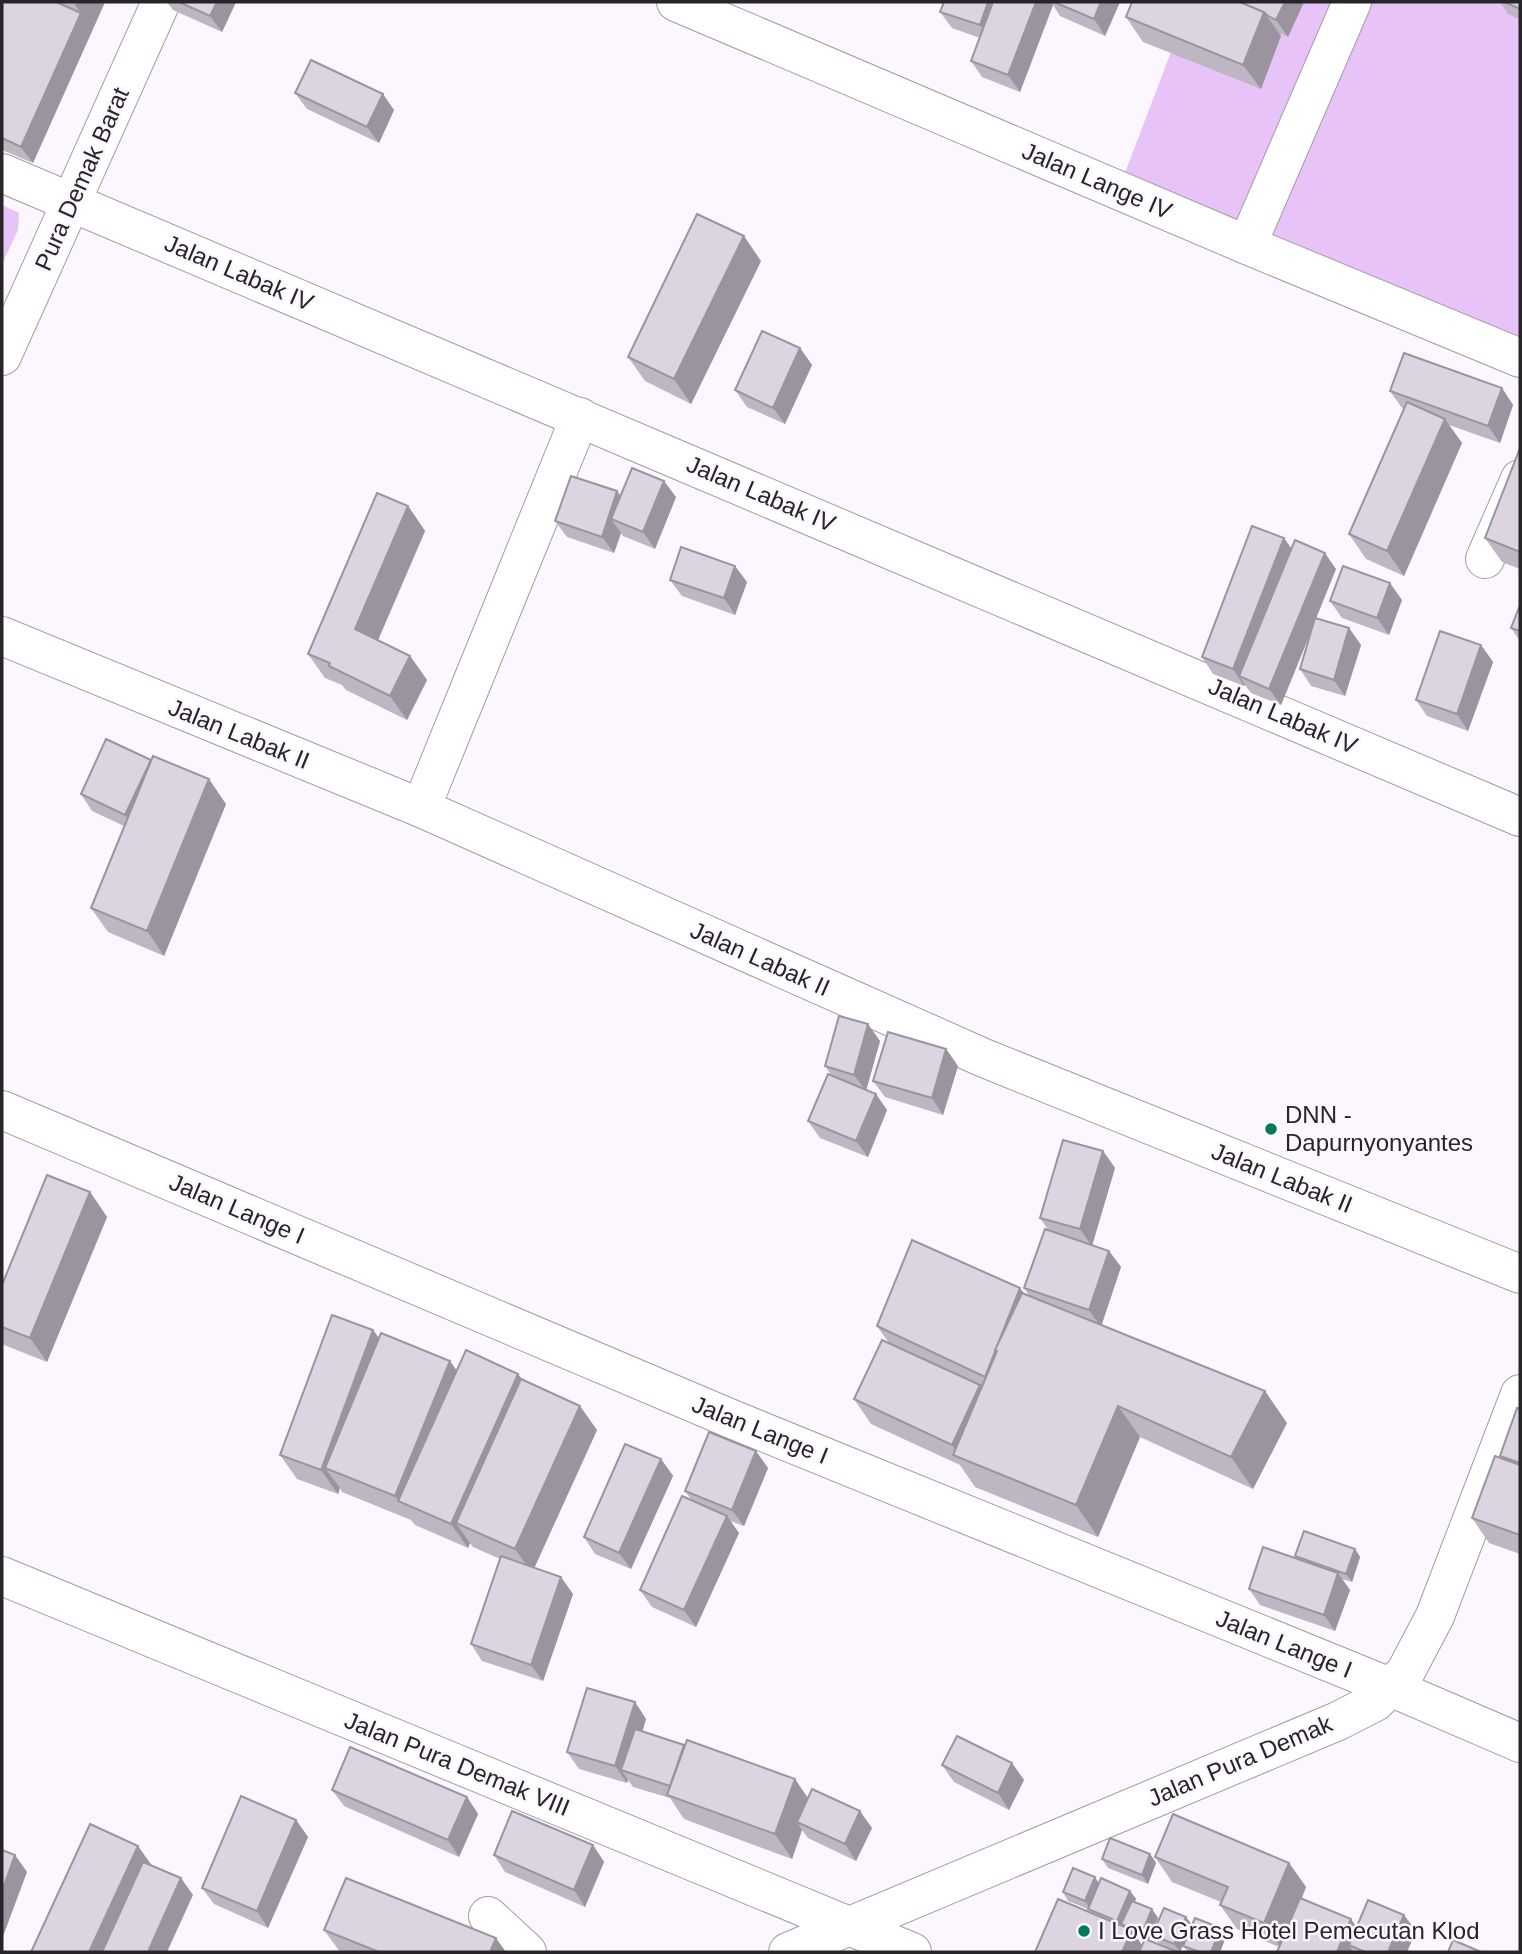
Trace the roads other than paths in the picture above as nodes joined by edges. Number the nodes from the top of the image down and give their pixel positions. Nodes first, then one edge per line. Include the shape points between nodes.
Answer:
1 (161, 2) edge
2 (676, 2) edge
3 (1352, 2) edge
4 (2, 173) edge
5 (72, 203) junction
6 (1247, 245) junction
7 (2, 356) edge
8 (1520, 358) edge
9 (580, 417) junction
10 (1520, 480) edge
11 (1485, 559) edge
12 (2, 636) edge
13 (421, 808) junction
14 (1520, 817) edge
15 (2, 1110) edge
16 (1520, 1274) edge
17 (1520, 1394) edge
18 (2, 1576) edge
19 (1390, 1687) junction
20 (1520, 1743) edge
21 (488, 1916) dead end
22 (850, 1926) junction
23 (527, 1952) edge
24 (788, 1952) edge
25 (912, 1952) edge

1 - 5 street, Pura Demak Barat
2 - 6 street, Jalan Lange IV
3 - 6 street
4 - 5 street, Jalan Labak IV
5 - 7 street, Pura Demak Barat
5 - 9 street, Jalan Labak IV
6 - 8 street, Jalan Lange IV
9 - 13 street
9 - 14 street, Jalan Labak IV
10 - 11 street
12 - 13 street, Jalan Labak II
13 - 16 street, Jalan Labak II via 984,1058
15 - 19 street, Jalan Lange I via 734,1420
17 - 19 street, Jalan Pura Demak via 1435,1616 1405,1673
18 - 22 street, Jalan Pura Demak VIII
19 - 20 street, Jalan Lange I
19 - 22 street, Jalan Pura Demak via 1375,1702 1338,1721
21 - 23 street
22 - 24 street, Jalan Pura Demak
22 - 25 street, Jalan Pura Demak VIII

